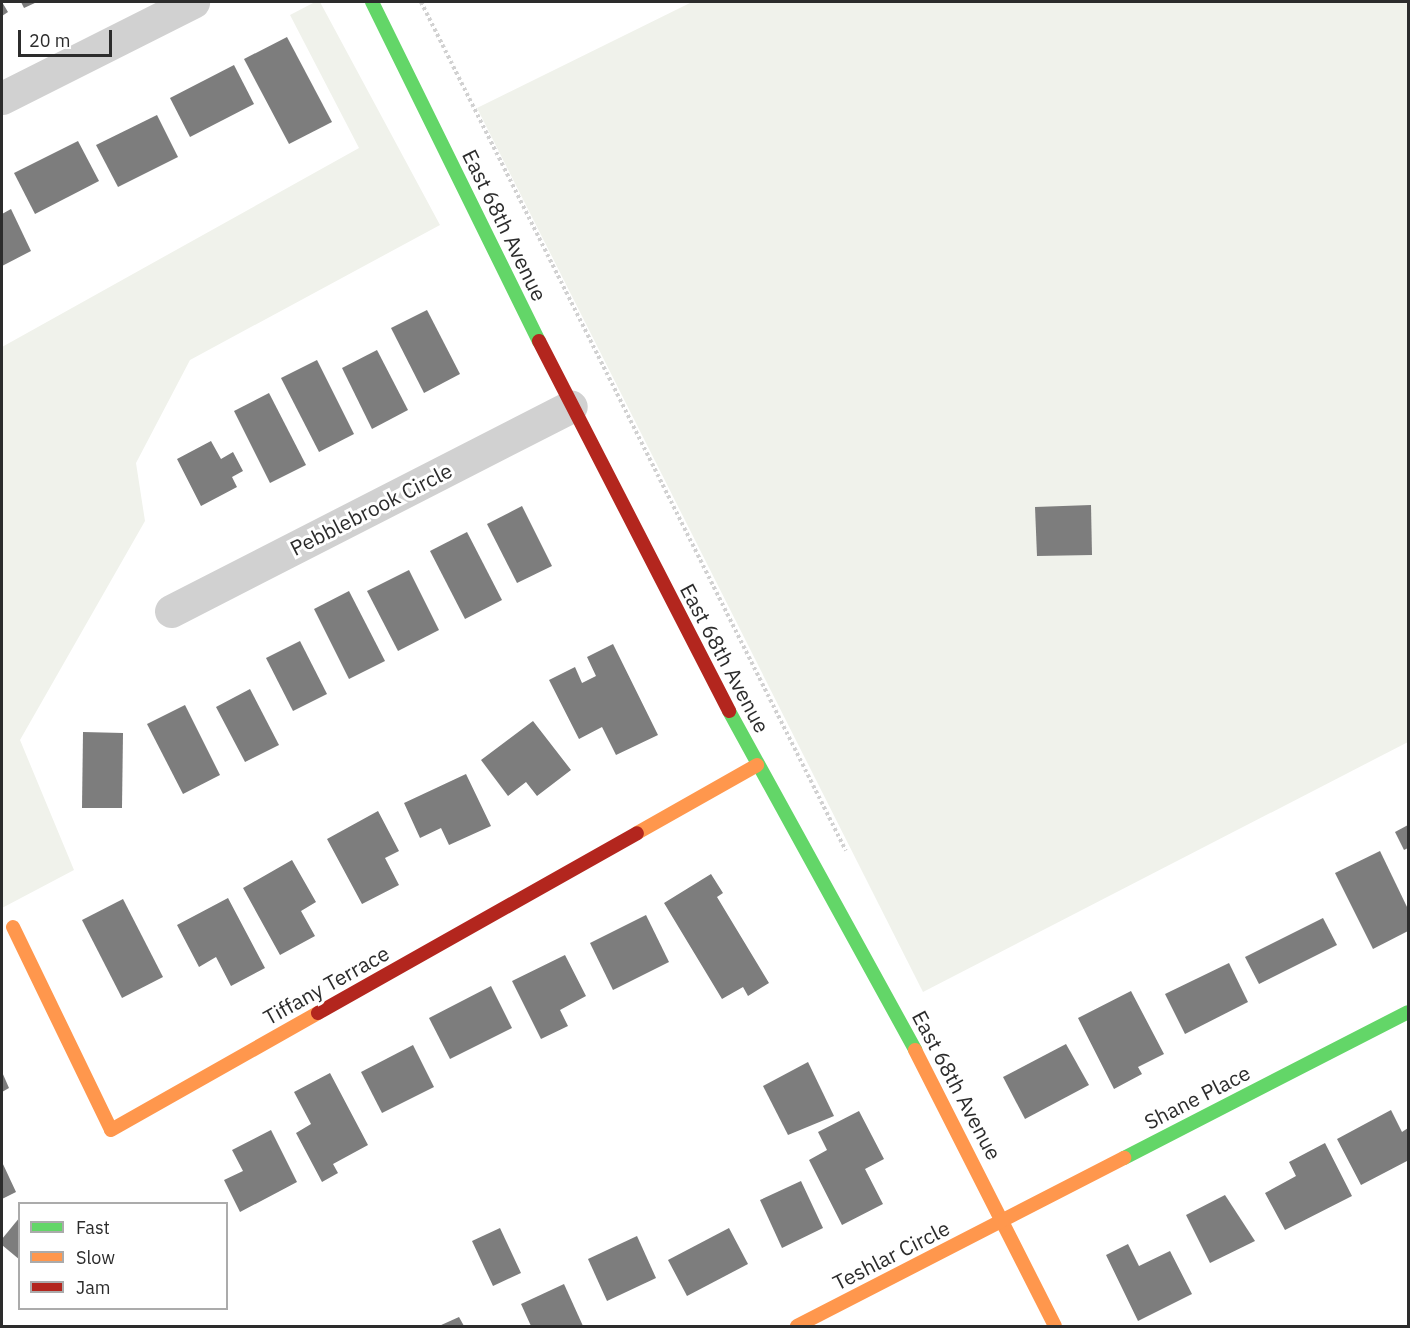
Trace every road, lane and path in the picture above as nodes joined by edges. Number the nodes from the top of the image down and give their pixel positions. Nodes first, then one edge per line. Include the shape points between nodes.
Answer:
1 (193, 2) edge
2 (372, 2) edge
3 (421, 2) edge
4 (2, 98) edge
5 (571, 406) junction
6 (171, 611) dead end
7 (758, 765) junction
8 (850, 859) dead end
9 (13, 927) dead end
10 (1408, 1012) edge
11 (1004, 1220) junction
12 (797, 1326) edge
13 (1055, 1326) edge

1 - 4 street
2 - 5 street, East 68th Avenue
3 - 8 path
5 - 6 street, Pebblebrook Circle
5 - 7 street, East 68th Avenue
7 - 9 street, Tiffany Terrace via 111,1130
7 - 11 street, East 68th Avenue via 872,969
10 - 11 street, Shane Place
11 - 12 street, Teshlar Circle
11 - 13 street, East 68th Avenue

